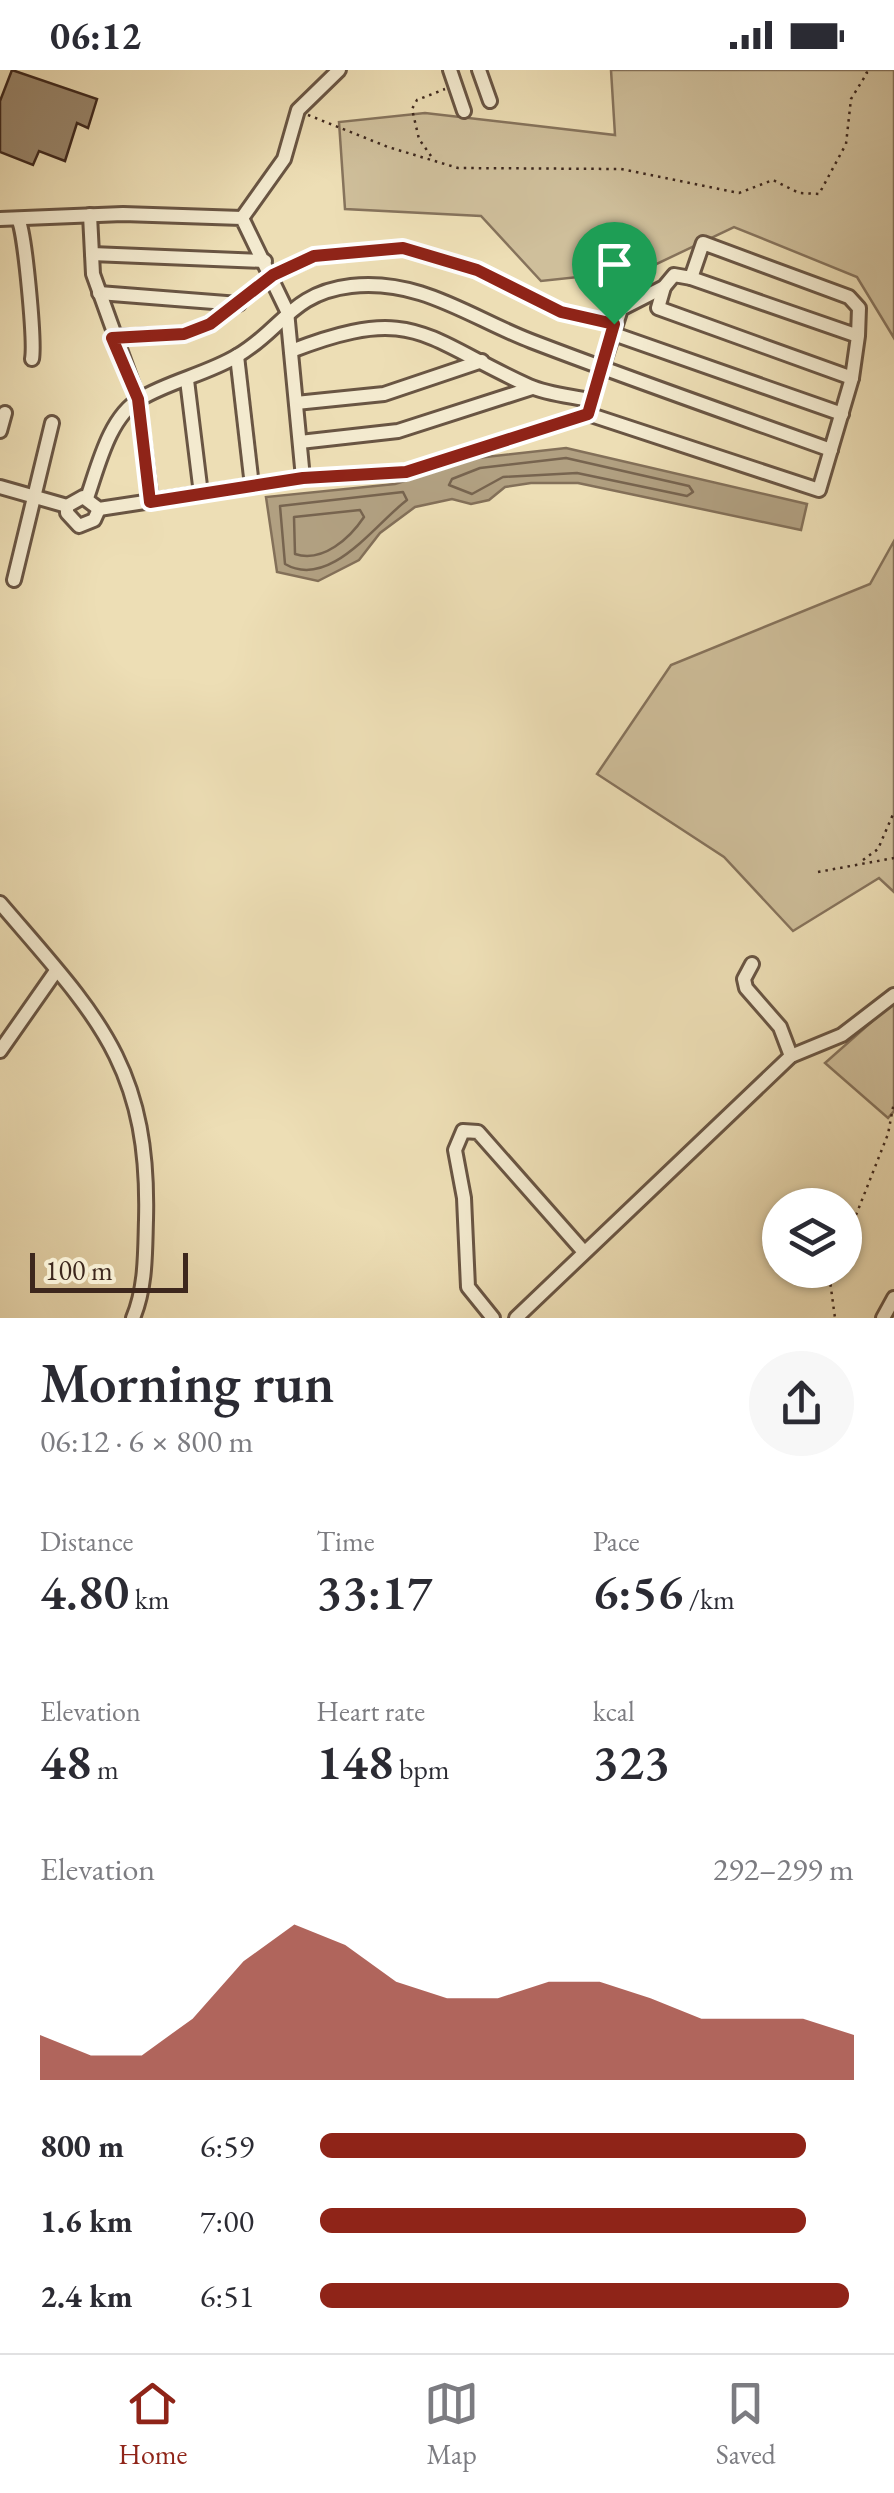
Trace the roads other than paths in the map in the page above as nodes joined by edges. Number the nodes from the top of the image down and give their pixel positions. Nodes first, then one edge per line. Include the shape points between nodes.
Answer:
1 (339, 70) edge
2 (450, 70) edge
3 (479, 70) edge
4 (490, 101) dead end
5 (464, 111) dead end
6 (90, 215) junction
7 (18, 218) junction
8 (242, 218) junction
9 (0, 219) edge
10 (92, 254) junction
11 (265, 261) junction
12 (273, 275) junction
13 (691, 278) junction
14 (664, 287) junction
15 (99, 293) junction
16 (239, 304) junction
17 (287, 310) junction
18 (612, 329) junction
19 (858, 336) junction
20 (112, 338) junction
21 (292, 351) junction
22 (238, 356) junction
23 (32, 359) dead end
24 (482, 360) junction
25 (601, 366) junction
26 (852, 378) junction
27 (187, 380) junction
28 (532, 388) junction
29 (138, 399) junction
30 (296, 404) junction
31 (589, 407) junction
32 (5, 413) dead end
33 (842, 414) junction
34 (52, 422) dead end
35 (0, 430) edge
36 (300, 442) junction
37 (831, 450) junction
38 (303, 478) junction
39 (252, 486) junction
40 (0, 487) edge
41 (201, 494) junction
42 (34, 497) junction
43 (87, 498) junction
44 (150, 502) junction
45 (68, 506) junction
46 (98, 509) junction
47 (14, 580) dead end
48 (0, 903) edge
49 (752, 964) dead end
50 (56, 971) junction
51 (894, 995) edge
52 (0, 1051) edge
53 (791, 1056) junction
54 (584, 1252) junction
55 (894, 1298) edge
56 (894, 1316) edge
57 (132, 1318) edge
58 (493, 1318) edge
59 (516, 1318) edge
60 (883, 1318) edge

1 - 8 street via 298,110 284,159
2 - 5 street
3 - 4 street
6 - 7 street
6 - 8 street
6 - 10 street
7 - 9 street
7 - 23 street via 25,231
8 - 11 street
10 - 11 street
10 - 15 street
11 - 12 street
12 - 16 street
12 - 17 street
12 - 18 street via 314,256 403,248 477,270
13 - 14 street via 674,275
13 - 19 street
13 - 19 street via 703,243 850,297 859,308
14 - 18 street via 621,308
14 - 26 street via 658,308
15 - 16 street
15 - 20 street
16 - 20 street via 184,334
17 - 21 street
17 - 22 street
17 - 25 street via 351,286 393,287 440,298
18 - 25 street
18 - 33 street
19 - 26 street
20 - 29 street
21 - 24 street via 337,334 411,329
21 - 30 street
22 - 27 street
22 - 39 street
24 - 28 street
24 - 30 street via 384,394
25 - 31 street
25 - 37 street
26 - 33 street
27 - 29 street
27 - 41 street
28 - 31 street
28 - 36 street via 398,430
29 - 43 street via 109,436
29 - 44 street
30 - 36 street
31 - 37 street via 819,490
31 - 38 street via 406,472
32 - 35 street
33 - 37 street
34 - 42 street
36 - 38 street
38 - 39 street
39 - 41 street
40 - 42 street
41 - 44 street
42 - 45 street
42 - 47 street
43 - 45 street
43 - 46 street
44 - 46 street
45 - 46 street via 79,526 94,520
48 - 50 street
49 - 53 street via 746,988 780,1028
50 - 52 street
50 - 57 street via 115,1048 139,1116 146,1225 142,1287
51 - 53 street via 842,1035
53 - 54 street
54 - 58 street via 478,1132 464,1131 455,1150 468,1288
54 - 59 street
55 - 60 street
56 - 60 street

